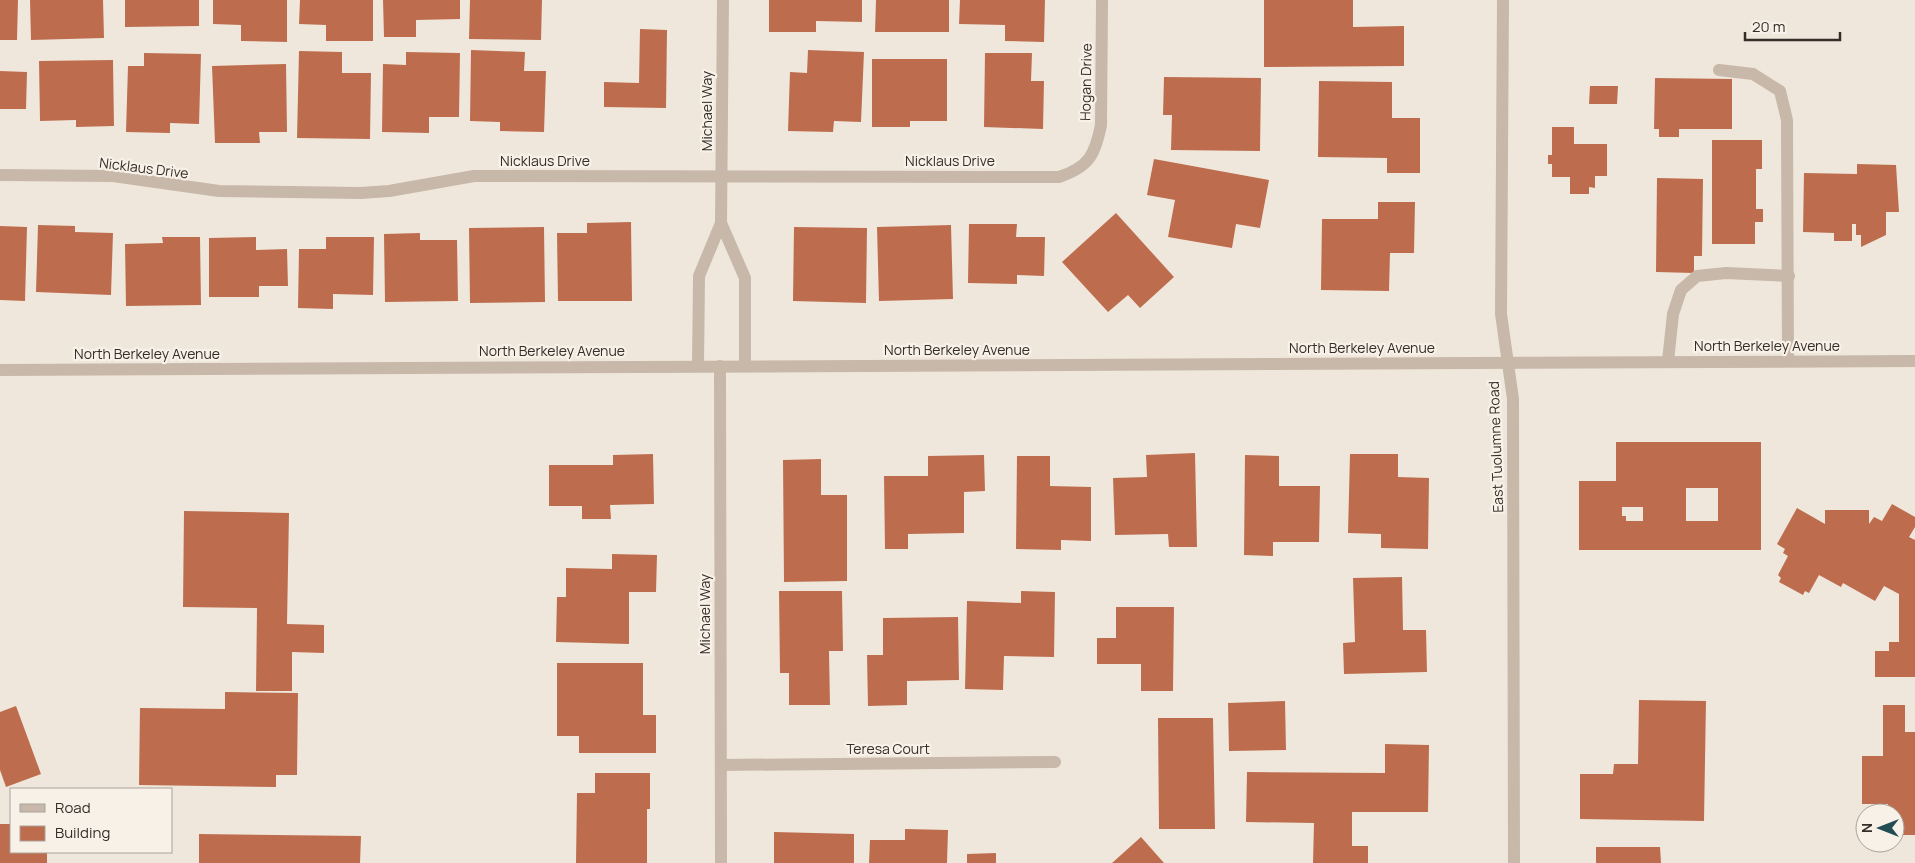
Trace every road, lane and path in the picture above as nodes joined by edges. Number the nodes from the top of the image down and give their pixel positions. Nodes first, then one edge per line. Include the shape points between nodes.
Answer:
1 (723, 0) edge
2 (1102, 0) edge
3 (1503, 0) edge
4 (1719, 70) dead end
5 (1088, 162) joint
6 (0, 175) edge
7 (721, 176) junction
8 (721, 223) junction
9 (1789, 276) junction
10 (1668, 361) junction
11 (1788, 361) junction
12 (1915, 361) edge
13 (1508, 362) junction
14 (698, 366) junction
15 (720, 366) junction
16 (745, 366) junction
17 (0, 370) edge
18 (1055, 762) dead end
19 (721, 765) junction
20 (721, 863) edge
21 (1514, 863) edge

1 - 7 street, Michael Way
2 - 5 street, Hogan Drive via 1101,125 1097,145
3 - 13 street, East Tuolumne Road via 1501,314
4 - 9 street via 1753,74 1780,92 1787,120
5 - 7 street, Nicklaus Drive via 1075,172 1059,177
6 - 7 street, Nicklaus Drive via 113,176 203,190 361,193 474,176
7 - 8 street, Michael Way
8 - 14 street, Michael Way via 699,276
8 - 16 street, Michael Way via 745,278
9 - 10 street via 1726,273 1697,276 1681,290 1673,314
9 - 11 street
10 - 11 street, North Berkeley Avenue
10 - 13 street, North Berkeley Avenue
11 - 12 street, North Berkeley Avenue
13 - 16 street, North Berkeley Avenue
13 - 21 street, East Tuolumne Road via 1513,399
14 - 15 street, North Berkeley Avenue
14 - 17 street, North Berkeley Avenue
15 - 16 street, North Berkeley Avenue
15 - 19 street, Michael Way
18 - 19 street, Teresa Court
19 - 20 street, Michael Way

